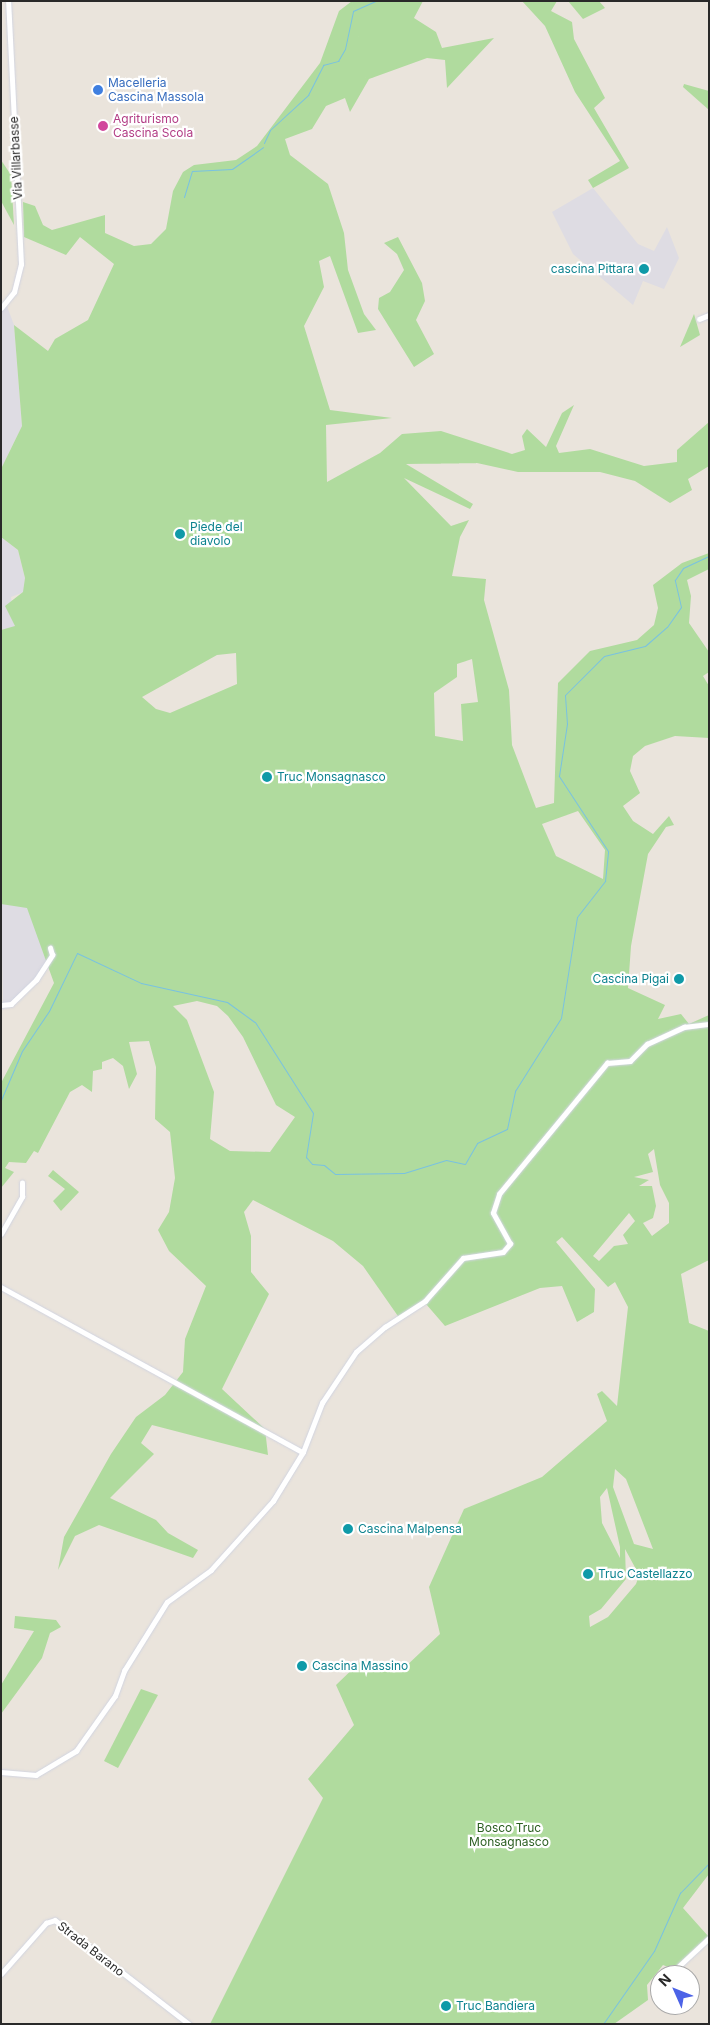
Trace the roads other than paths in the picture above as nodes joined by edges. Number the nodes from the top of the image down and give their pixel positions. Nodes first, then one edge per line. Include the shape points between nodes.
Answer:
1 (8, 1) edge
2 (1, 308) edge
3 (709, 315) edge
4 (699, 319) dead end
5 (50, 948) dead end
6 (1, 1005) edge
7 (709, 1024) edge
8 (22, 1183) dead end
9 (1, 1234) edge
10 (1, 1287) edge
11 (303, 1452) junction
12 (1, 1772) edge
13 (709, 1938) edge
14 (680, 1965) edge
15 (1, 1974) edge
16 (189, 2024) edge

1 - 2 street, Via Villarbasse via 21,264 14,292
3 - 4 street
5 - 6 street via 52,955 36,980 11,1004
7 - 11 street via 684,1027 647,1044 630,1061 608,1063 499,1194 494,1213 510,1244 503,1252 463,1258 425,1301 370,1338 322,1402
8 - 9 street via 22,1197
10 - 11 street
11 - 12 street via 254,1524 211,1570 167,1602 124,1671 115,1696 76,1751 36,1775
13 - 14 street
15 - 16 street, Strada Barano via 42,1927 55,1920

